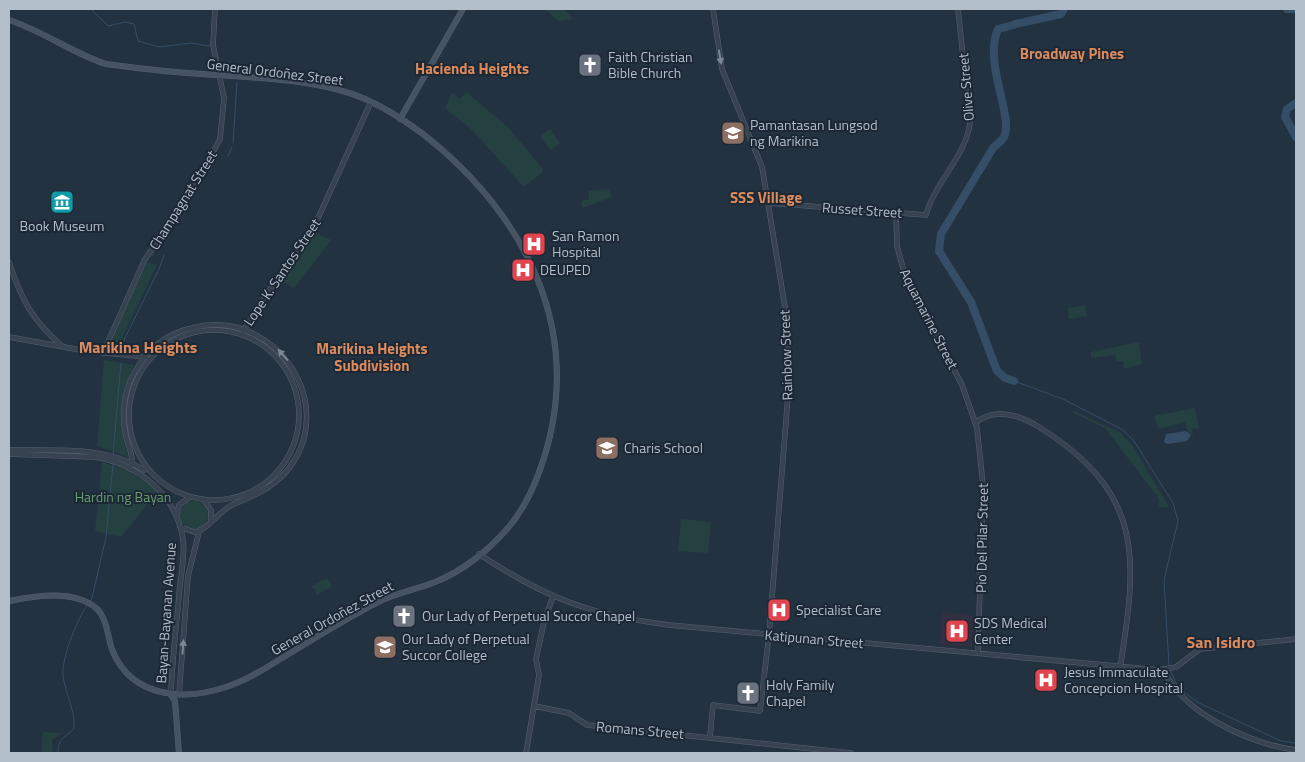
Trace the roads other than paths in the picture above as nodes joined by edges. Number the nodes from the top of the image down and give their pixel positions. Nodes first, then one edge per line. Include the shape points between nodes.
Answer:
1 (215, 9) edge
2 (463, 9) edge
3 (713, 9) edge
4 (958, 9) edge
5 (9, 20) edge
6 (218, 76) junction
7 (371, 102) junction
8 (400, 119) junction
9 (769, 202) junction
10 (896, 213) junction
11 (926, 215) joint
12 (9, 262) edge
13 (243, 331) junction
14 (174, 333) junction
15 (9, 337) edge
16 (177, 338) junction
17 (63, 347) junction
18 (103, 353) junction
19 (147, 358) junction
20 (976, 423) junction
21 (9, 450) edge
22 (9, 454) edge
23 (113, 459) junction
24 (139, 459) junction
25 (132, 467) junction
26 (147, 472) junction
27 (190, 497) junction
28 (203, 499) junction
29 (176, 517) junction
30 (210, 521) junction
31 (180, 527) junction
32 (198, 532) junction
33 (480, 554) junction
34 (553, 596) junction
35 (9, 600) edge
36 (769, 635) junction
37 (1296, 639) edge
38 (978, 653) junction
39 (1120, 668) junction
40 (1168, 669) junction
41 (171, 695) junction
42 (179, 695) junction
43 (175, 701) junction
44 (534, 706) junction
45 (710, 736) junction
46 (1296, 750) edge
47 (824, 751) edge
48 (179, 753) edge
49 (526, 753) edge
50 (851, 753) edge

1 - 6 street, Champagnat Street via 212,42
2 - 8 main road
3 -> 9 street, Rainbow Street via 722,69 762,167
4 - 11 street, Olive Street via 969,133 938,186
5 - 6 main road, General Ordoñez Street via 106,64
6 - 7 main road, General Ordoñez Street via 327,88
6 - 18 street, Champagnat Street via 224,98 219,142 144,260
7 - 8 main road, General Ordoñez Street
7 - 13 street, Lope K. Santos Street via 313,229
8 - 33 main road, General Ordoñez Street via 454,160 499,209 529,257 543,293 552,330 556,368 555,407 544,458 533,487 513,521
9 - 10 street, Russet Street
9 - 36 street, Rainbow Street via 786,313 789,383
10 - 11 street, Russet Street
10 - 20 street, Aquamarine Street via 897,246 904,272 962,385
12 - 17 street via 28,309
13 - 14 street via 207,325
13 - 16 street via 212,330
13 - 28 street via 270,351 290,376 299,406 297,434 285,463 263,486 231,499
30 -> 13 street via 225,508 261,492 280,478 296,456 305,425 303,396 292,367 273,345
14 - 16 street
14 - 19 street via 158,343
15 - 17 street
16 - 19 street
17 - 18 street
18 - 19 street
19 - 24 street via 135,382 129,413 130,435
19 - 25 street via 132,378 125,398 124,428
20 - 38 street, Pio Del Pilar Street via 984,485
20 - 39 street via 1002,414 1031,422 1075,450 1091,465 1113,496 1124,520 1130,576
21 - 23 street via 93,452
22 - 23 street
23 - 25 street
24 - 25 street
24 - 26 street
25 - 26 street
25 - 29 street via 162,492
26 - 27 street via 166,487
27 - 28 street
27 - 29 street via 179,505
28 - 30 street via 211,510
29 - 31 street
30 - 32 street
31 - 32 street
31 - 41 street, Bayan-Bayanan Avenue via 183,553
42 -> 32 street, Bayan-Bayanan Avenue via 188,576
33 - 34 street, Katipunan Street via 520,580
33 - 42 main road, General Ordoñez Street via 442,579 380,601 234,684 195,695
34 - 36 street, Katipunan Street via 623,619
34 - 44 street via 536,658 539,675
35 - 41 main road, General Ordoñez Street via 62,596 88,603 104,618 112,650 124,671 148,689
36 - 38 street, Katipunan Street
36 - 45 street, Rainbow Street via 760,711 713,705
37 - 40 street via 1200,649
38 - 39 street, Katipunan Street
39 - 40 street, Katipunan Street
40 - 46 street via 1169,681 1178,692 1212,720 1272,747
41 - 42 main road, General Ordoñez Street
41 - 43 main road, Bayan-Bayanan Avenue
42 - 43 main road, Bayan-Bayanan Avenue
43 - 48 main road, Bayan-Bayanan Avenue
44 - 45 street, Romans Street via 570,713 587,725
44 - 49 street
45 - 47 street, Romans Street
47 - 50 street, Romans Street

